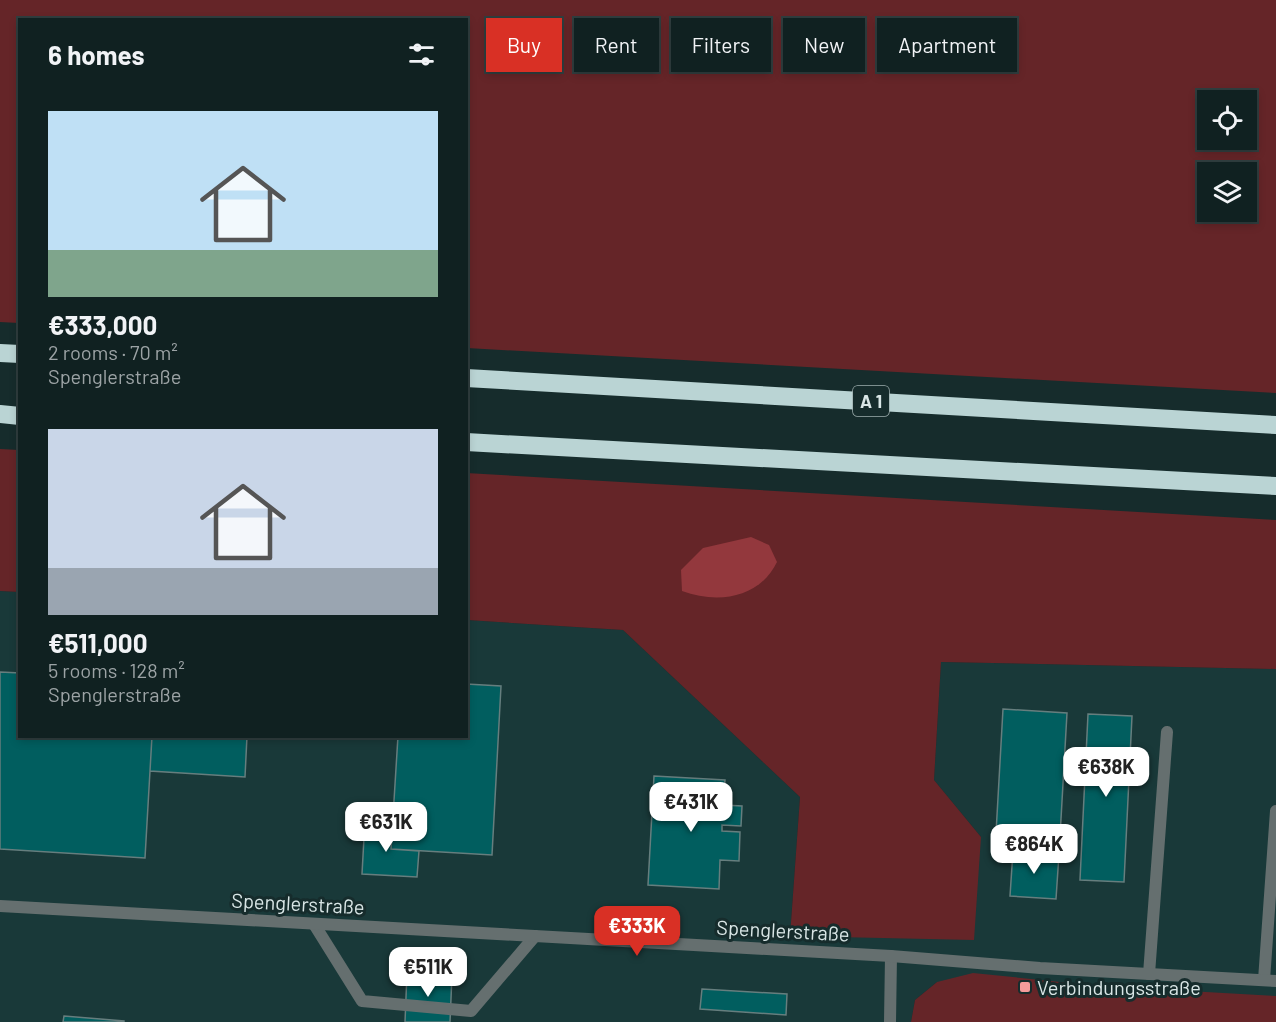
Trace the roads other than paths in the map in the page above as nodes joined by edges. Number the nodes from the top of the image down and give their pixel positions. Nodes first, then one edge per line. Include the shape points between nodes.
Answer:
1 (0, 353) edge
2 (18, 354) edge
3 (468, 378) edge
4 (0, 414) edge
5 (18, 416) edge
6 (1276, 425) edge
7 (468, 442) edge
8 (1276, 486) edge
9 (1167, 732) dead end
10 (1276, 811) edge
11 (0, 906) edge
12 (314, 924) junction
13 (535, 936) junction
14 (891, 956) junction
15 (1149, 974) junction
16 (1270, 981) edge
17 (890, 1022) edge

1 - 2 highway
3 - 6 highway, A 1
4 - 5 highway
7 - 8 highway
9 - 15 street
10 - 16 street
11 - 12 street, Spenglerstraße
12 - 13 street, Spenglerstraße
12 - 13 street via 362,1002 471,1011
13 - 14 street, Spenglerstraße
14 - 15 street, Spenglerstraße
14 - 17 street
15 - 16 street, Spenglerstraße

